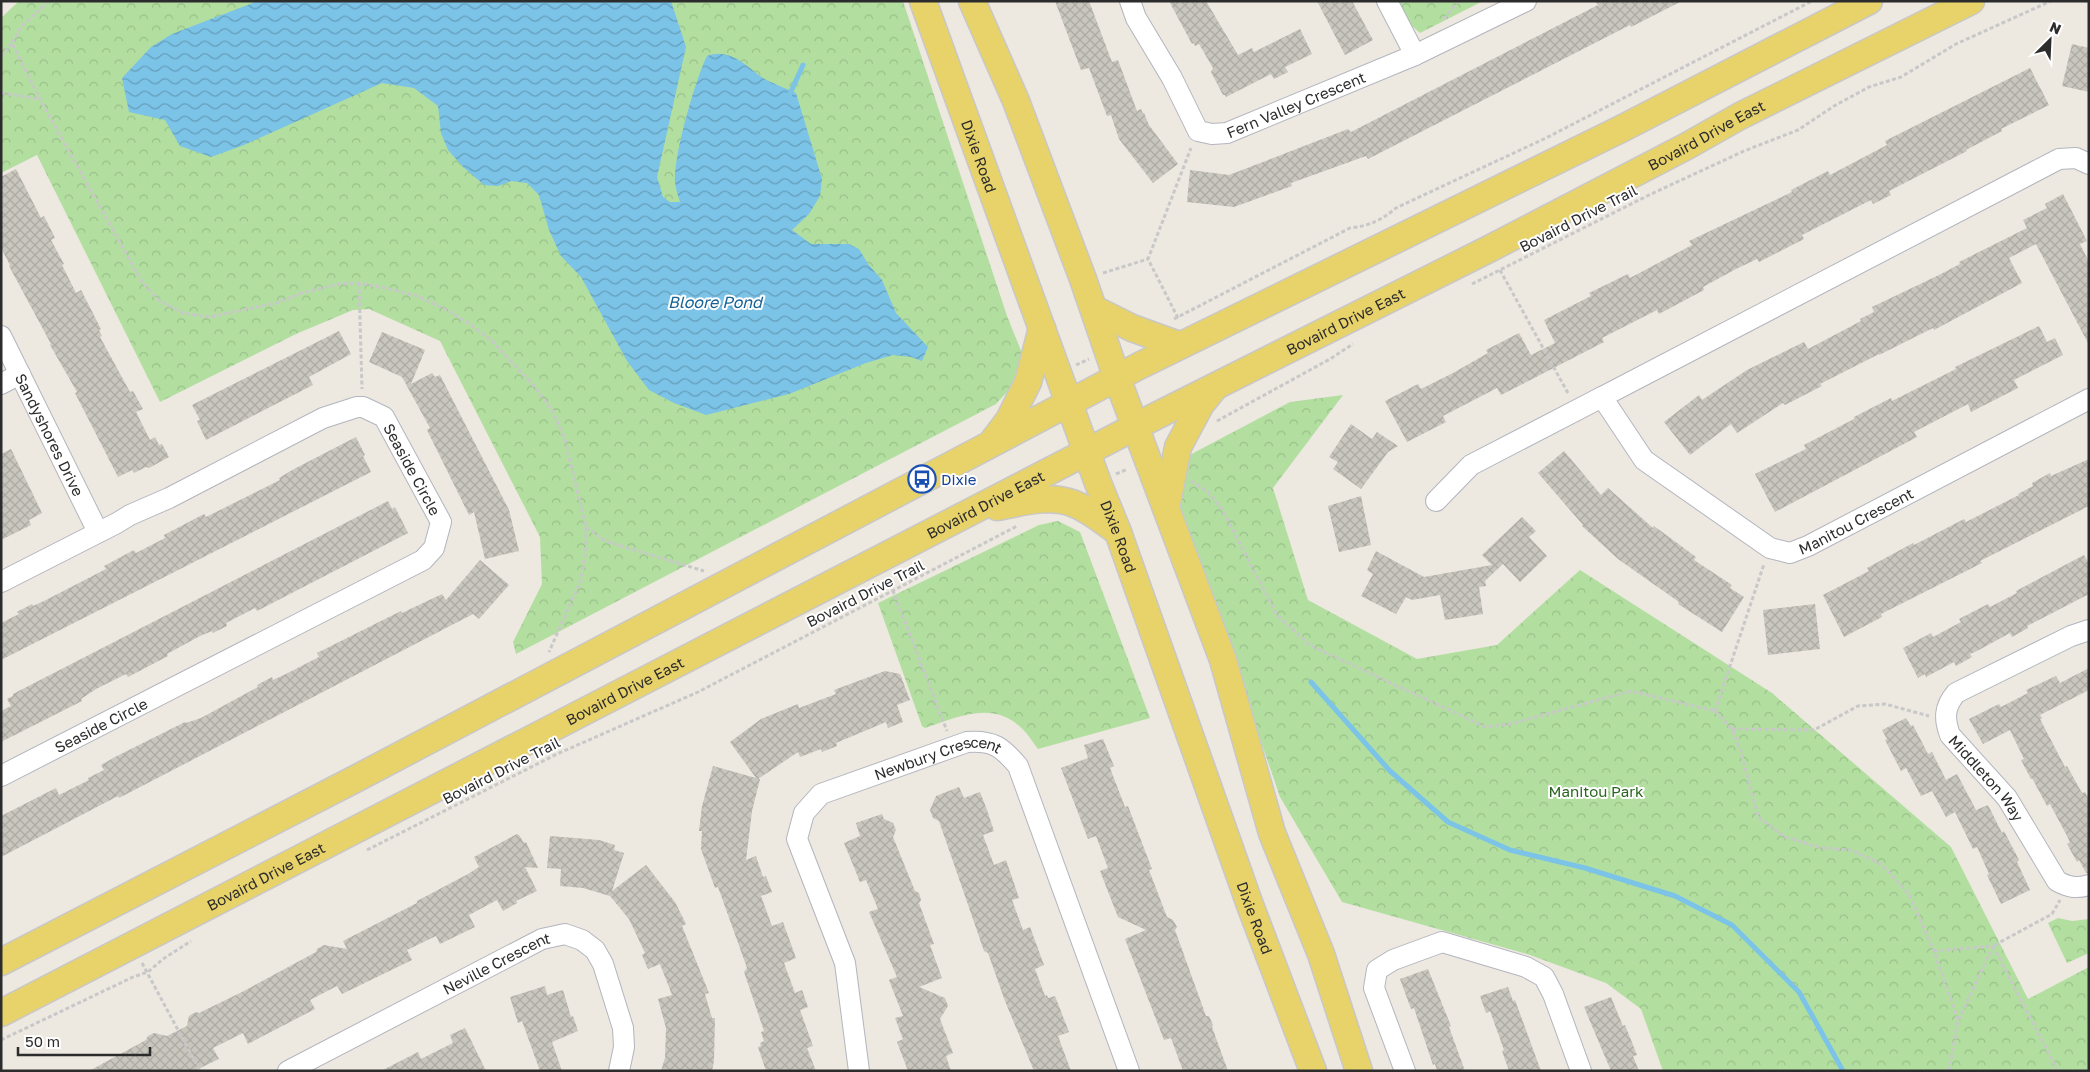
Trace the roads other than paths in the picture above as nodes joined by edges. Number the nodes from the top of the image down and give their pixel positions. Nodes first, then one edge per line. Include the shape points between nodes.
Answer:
1 (923, 1) edge
2 (972, 1) edge
3 (1130, 1) edge
4 (1386, 1) edge
5 (1526, 1) edge
6 (1869, 1) edge
7 (1971, 1) edge
8 (1415, 54) junction
9 (2089, 164) edge
10 (1094, 309) junction
11 (1042, 328) junction
12 (1, 336) edge
13 (1179, 345) junction
14 (20, 374) junction
15 (1117, 378) junction
16 (1, 384) edge
17 (1216, 386) junction
18 (1602, 396) junction
19 (2089, 399) edge
20 (1070, 403) junction
21 (1135, 427) junction
22 (991, 444) junction
23 (1088, 453) junction
24 (1436, 502) dead end
25 (1166, 508) junction
26 (977, 510) junction
27 (98, 532) junction
28 (1118, 532) junction
29 (1, 582) edge
30 (2089, 630) edge
31 (1, 776) edge
32 (2089, 885) edge
33 (1, 962) edge
34 (1, 1013) edge
35 (288, 1071) edge
36 (619, 1071) edge
37 (859, 1071) edge
38 (1129, 1071) edge
39 (1313, 1071) edge
40 (1358, 1071) edge
41 (1406, 1071) edge
42 (1581, 1071) edge

1 - 11 main road, Dixie Road
2 - 10 main road via 1016,101
3 - 8 street, Fern Valley Crescent via 1136,18 1172,78 1198,131 1212,134 1227,133
4 - 8 street
5 - 8 street, Fern Valley Crescent
6 - 13 main road via 1622,129
7 - 17 main road, Bovaird Drive East
9 - 18 street via 2076,158 2059,159
10 - 13 main road via 1132,328
10 - 15 main road
11 - 20 main road, Dixie Road
11 - 22 main road via 1028,382 1009,420
12 - 14 street, Sandyshores Drive
13 - 15 main road
14 - 16 street
14 - 27 street, Sandyshores Drive
15 - 20 main road
15 - 21 main road
17 - 21 main road, Bovaird Drive East
17 - 25 main road via 1202,404 1178,448
18 - 19 street, Manitou Crescent via 1644,460 1770,548 1790,553
18 - 24 street via 1471,465
20 - 22 main road
20 - 23 main road, Dixie Road
21 - 23 main road, Bovaird Drive East
21 - 25 main road
22 - 33 main road
23 - 26 main road, Bovaird Drive East
23 - 28 main road, Dixie Road
25 - 40 main road via 1222,660 1272,833 1321,954
26 - 28 main road via 1044,500 1070,502 1086,509
26 - 34 main road, Bovaird Drive East
27 - 29 street
27 - 31 street, Seaside Circle via 323,418 363,407 384,417 441,522 438,541 423,560
28 - 39 main road, Dixie Road via 1250,905
30 - 32 street, Middleton Way via 1956,693 1945,713 1950,736 2007,798 2057,881 2068,887
35 - 36 street, Neville Crescent via 542,939 565,934 596,950 603,964 623,1028 624,1046
37 - 38 street, Newbury Crescent via 845,963 797,839 804,813 821,794 967,742 984,741 1004,750 1018,766
41 - 42 street via 1374,988 1377,970 1393,960 1442,942 1526,967 1544,978

